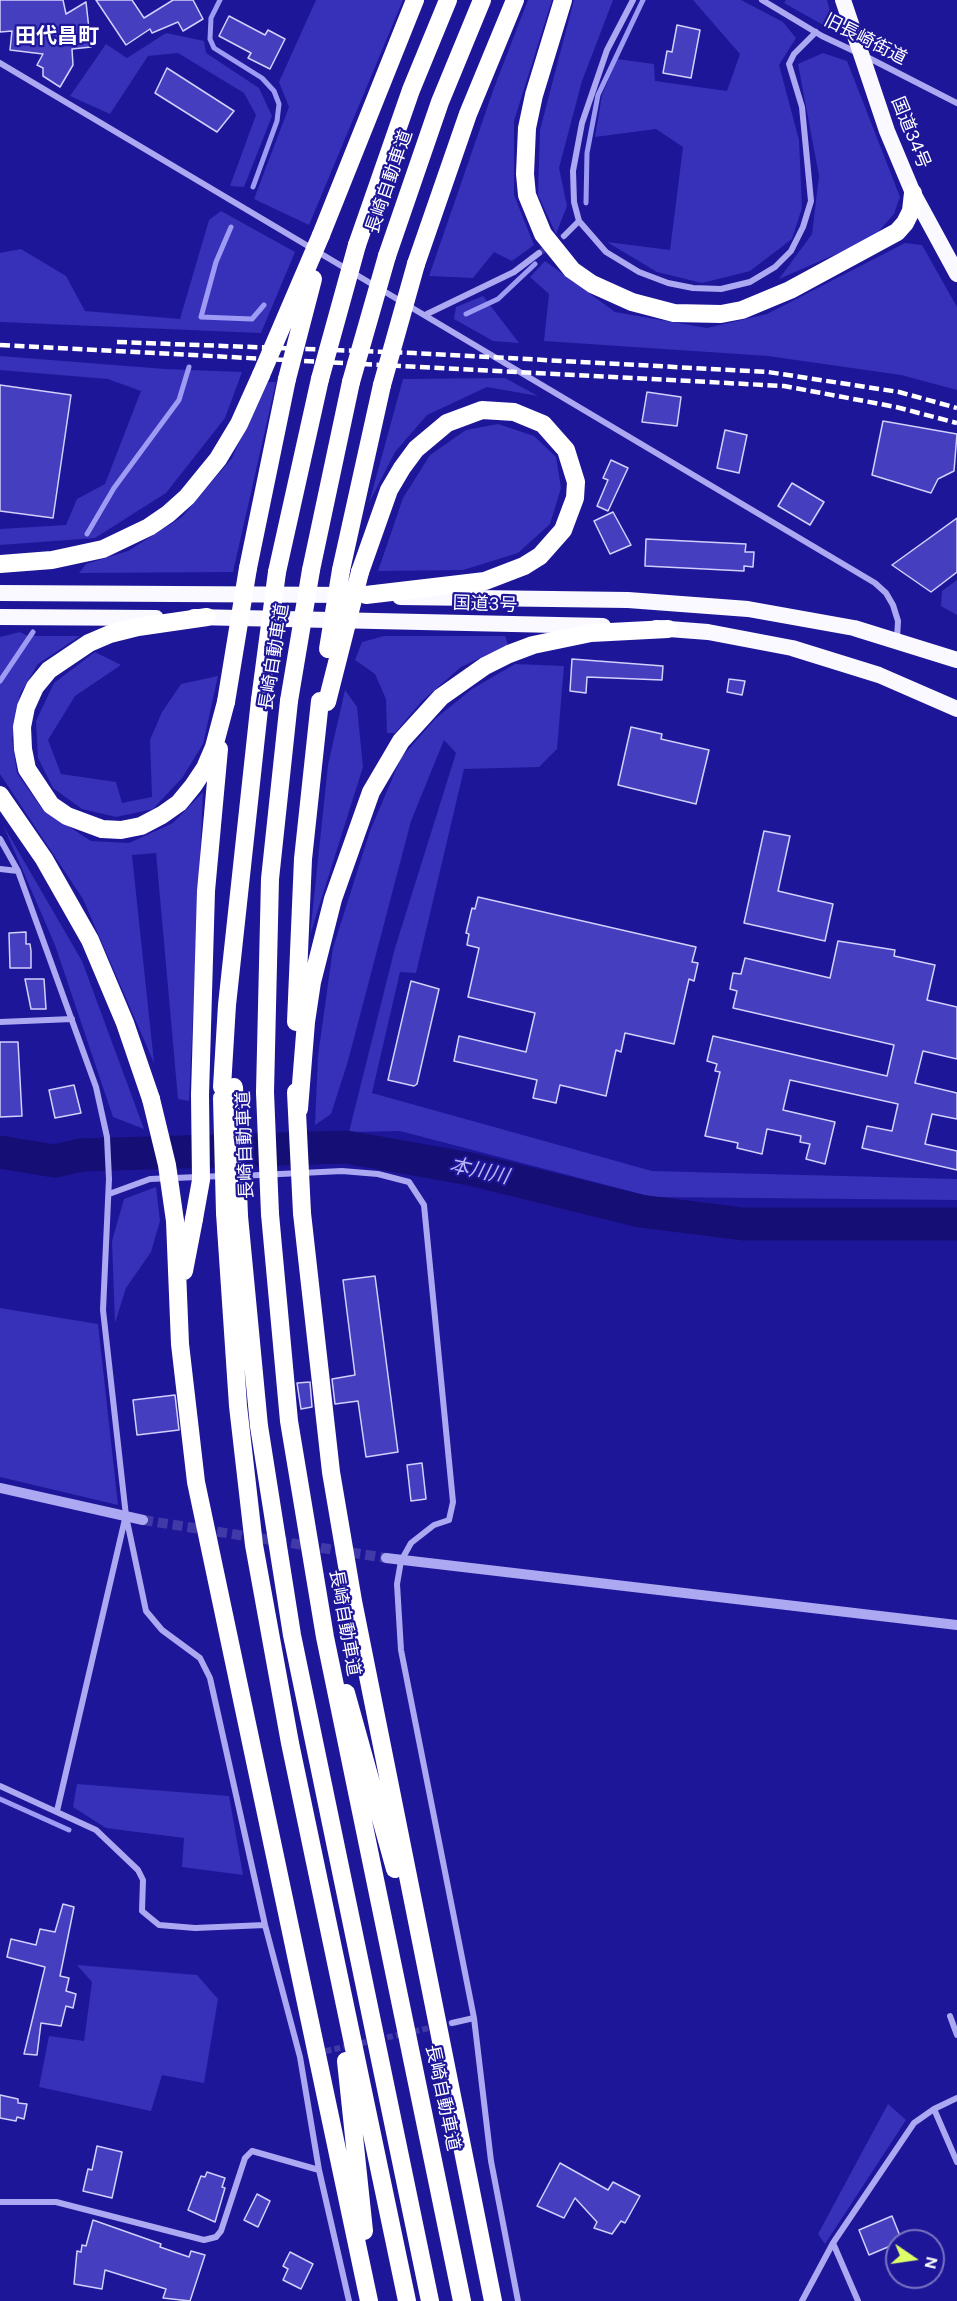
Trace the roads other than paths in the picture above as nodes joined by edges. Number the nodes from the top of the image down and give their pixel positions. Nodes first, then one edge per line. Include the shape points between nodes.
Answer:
1 (415, 0) edge
2 (448, 0) edge
3 (482, 0) edge
4 (515, 0) edge
5 (563, 0) edge
6 (633, 0) edge
7 (762, 0) edge
8 (843, 0) edge
9 (816, 32) junction
10 (859, 53) junction
11 (0, 63) edge
12 (957, 103) edge
13 (913, 193) junction
14 (579, 221) junction
15 (324, 236) junction
16 (564, 236) tunnel mouth
17 (539, 253) tunnel mouth
18 (957, 273) edge
19 (427, 314) junction
20 (0, 564) edge
21 (0, 592) edge
22 (366, 596) junction
23 (0, 617) edge
24 (207, 617) junction
25 (668, 629) junction
26 (897, 639) junction
27 (957, 660) edge
28 (226, 702) junction
29 (323, 702) junction
30 (957, 709) edge
31 (0, 795) edge
32 (0, 839) edge
33 (0, 869) edge
34 (18, 871) junction
35 (72, 1019) junction
36 (0, 1022) edge
37 (298, 1092) junction
38 (109, 1194) junction
39 (232, 1215) junction
40 (179, 1321) junction
41 (0, 1488) edge
42 (126, 1516) junction
43 (143, 1520) tunnel mouth
44 (304, 1523) junction
45 (254, 1545) junction
46 (386, 1558) tunnel mouth
47 (401, 1561) junction
48 (957, 1625) edge
49 (0, 1785) edge
50 (57, 1811) junction
51 (265, 1925) junction
52 (950, 2016) dead end
53 (474, 2018) junction
54 (447, 2028) junction
55 (957, 2035) edge
56 (957, 2098) edge
57 (934, 2109) junction
58 (957, 2162) edge
59 (319, 2170) junction
60 (0, 2202) edge
61 (833, 2243) junction
62 (349, 2301) edge
63 (371, 2301) edge
64 (407, 2301) edge
65 (430, 2301) edge
66 (462, 2301) edge
67 (493, 2301) edge
68 (518, 2301) edge
69 (802, 2301) edge
70 (858, 2301) edge

1 - 15 highway
2 - 39 highway, 長崎自動車道, bridge via 407,101 357,245 320,379 278,572 238,912 228,1087
3 - 44 highway, 長崎自動車道, bridge via 436,113 387,256 351,382 311,570 289,701 270,879 265,1092 270,1214 288,1410
4 - 29 highway, bridge via 468,114 416,264 382,385 340,570
5 - 13 highway via 534,95 528,128 527,195 543,234 572,270 592,284 632,302 674,313 721,314 742,310 790,290 897,232 910,211
6 - 14 street via 607,50 582,123 573,171
7 - 9 street, 旧長崎街道
8 - 10 highway, 国道34号
9 - 10 street, 旧長崎街道
9 - 14 street via 789,64 802,108 811,201 791,251 776,267 750,282 721,289 693,288 631,267 606,252
10 - 12 street, 旧長崎街道
10 - 13 highway, 国道34号
11 - 19 street
13 - 18 highway, 国道34号
14 - 16 street
15 - 20 highway, bridge via 238,424 203,480 168,514 103,549 52,560
15 - 28 highway, bridge via 287,379 248,568
17 - 19 street via 514,272
19 - 26 street via 492,357 875,583 893,605 898,621
21 - 22 highway, 国道3号
22 - 26 highway, 国道3号 via 690,603 801,617
22 - 29 highway, bridge via 485,581 540,556 563,530 575,498 576,482 566,450 543,424 513,412 482,410 447,423 416,449 389,490 360,572
23 - 24 highway, 国道3号
24 - 25 highway, 国道3号
24 - 28 highway via 110,634 49,670 26,707 22,727 27,770 51,805 67,816 102,829 141,826 179,803 193,786 205,768
25 - 30 highway, 国道3号 via 792,648 879,675
25 - 37 highway via 591,633 509,654 484,666 448,692 401,741 371,792 333,899 312,982
26 - 27 highway, 国道3号
28 - 40 highway, bridge via 214,786 206,891 201,1180
29 - 37 highway via 308,802 299,927
31 - 40 highway, bridge via 44,859 90,940 151,1099 175,1221
32 - 34 street
33 - 34 street
34 - 35 street
35 - 36 street
35 - 38 street via 96,1088 106,1137
37 - 54 highway, bridge via 302,1213 331,1472 380,1745
38 - 42 street via 102,1310
38 - 47 street via 150,1179 342,1171 409,1182 424,1205 453,1502 449,1520 434,1525 411,1543
39 - 45 highway, 長崎自動車道 via 237,1394
39 - 65 highway via 290,1623
40 - 63 highway via 196,1482
41 - 42 street
42 - 43 street
42 - 50 street
42 - 51 street via 146,1611 162,1630 200,1658 210,1678
44 - 54 highway via 335,1652
44 - 66 highway, 長崎自動車道 via 348,1759
45 - 63 highway via 266,1658 349,2079
45 - 64 highway, 長崎自動車道 via 290,1743
46 - 47 street
47 - 48 street
47 - 53 street via 396,1584 401,1650
49 - 50 street
50 - 51 street via 96,1830 138,1870 143,1880 142,1911 159,1925
51 - 59 street via 304,2056
52 - 55 street
53 - 54 street
53 - 68 street via 491,2161
54 - 67 highway
56 - 57 street
57 - 58 street
57 - 61 street via 914,2123
59 - 60 street via 252,2151 245,2158 221,2231 204,2240 56,2202
59 - 62 street
61 - 69 street
61 - 70 street

